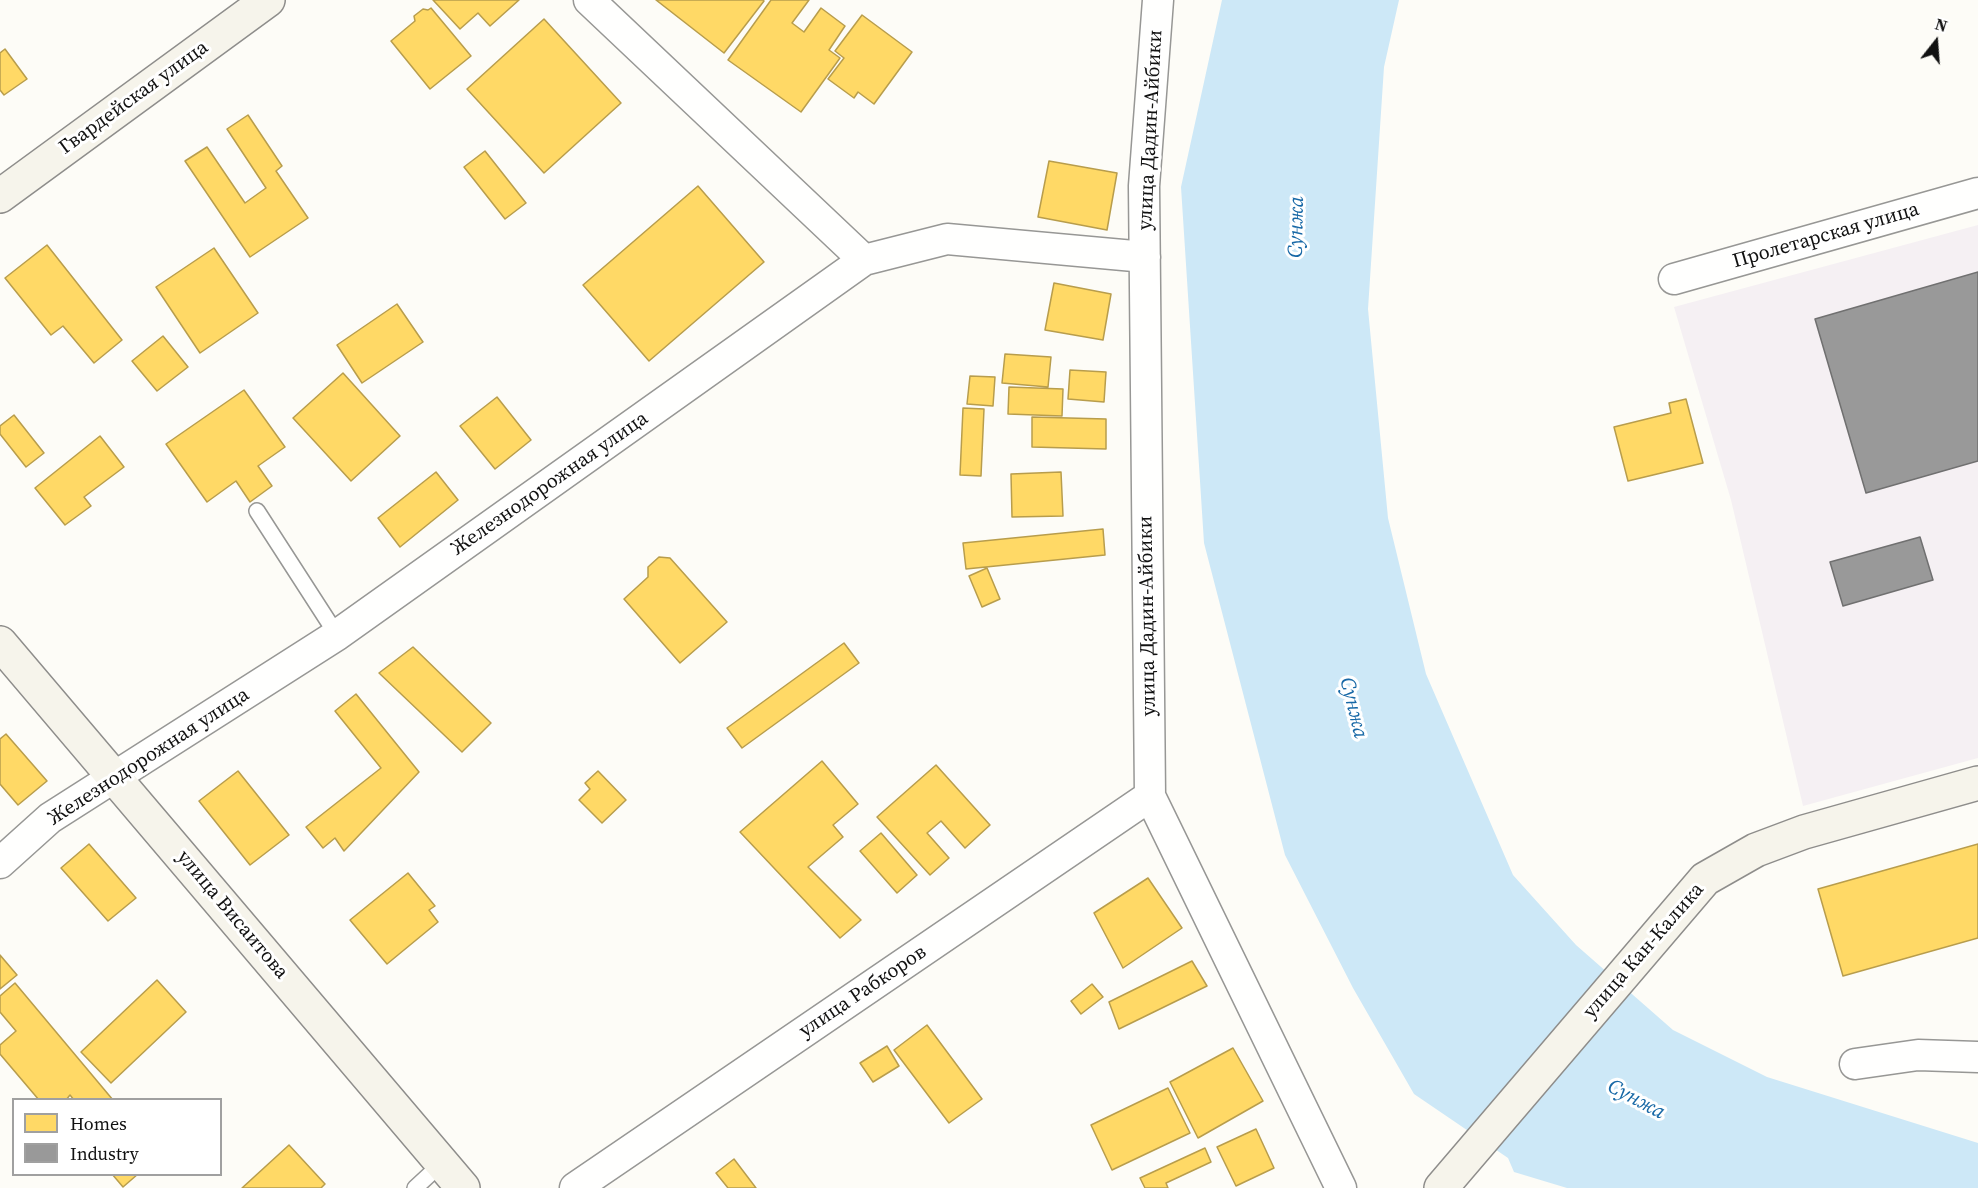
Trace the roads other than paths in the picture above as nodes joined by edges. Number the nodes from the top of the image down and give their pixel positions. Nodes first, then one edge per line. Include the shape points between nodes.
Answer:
1 (268, 0) edge
2 (589, 0) edge
3 (1158, 0) edge
4 (1978, 193) edge
5 (0, 196) edge
6 (1145, 257) junction
7 (864, 260) junction
8 (1674, 279) dead end
9 (257, 511) dead end
10 (338, 635) junction
11 (0, 643) edge
12 (115, 777) junction
13 (1978, 783) edge
14 (1150, 796) junction
15 (0, 863) edge
16 (1978, 1057) edge
17 (1855, 1064) dead end
18 (442, 1163) junction
19 (416, 1188) edge
20 (463, 1188) edge
21 (575, 1188) edge
22 (1341, 1188) edge
23 (1441, 1188) edge

1 - 5 street, Гвардейская улица
2 - 7 street
3 - 6 street, улица Дадин-Айбики via 1144,186
4 - 8 street, Пролетарская улица
6 - 7 street, Железнодорожная улица via 947,239
6 - 14 street, улица Дадин-Айбики
7 - 10 street, Железнодорожная улица
9 - 10 lane
10 - 12 street, Железнодорожная улица
11 - 12 street, улица Висаитова
12 - 15 street, Железнодорожная улица via 50,818
12 - 18 street, улица Висаитова
13 - 23 street, улица Кан-Калика via 1804,832 1756,850 1706,879
14 - 21 street, улица Рабкоров
14 - 22 street, улица Дадин-Айбики
16 - 17 street via 1918,1055
18 - 19 lane
18 - 20 street, улица Висаитова

